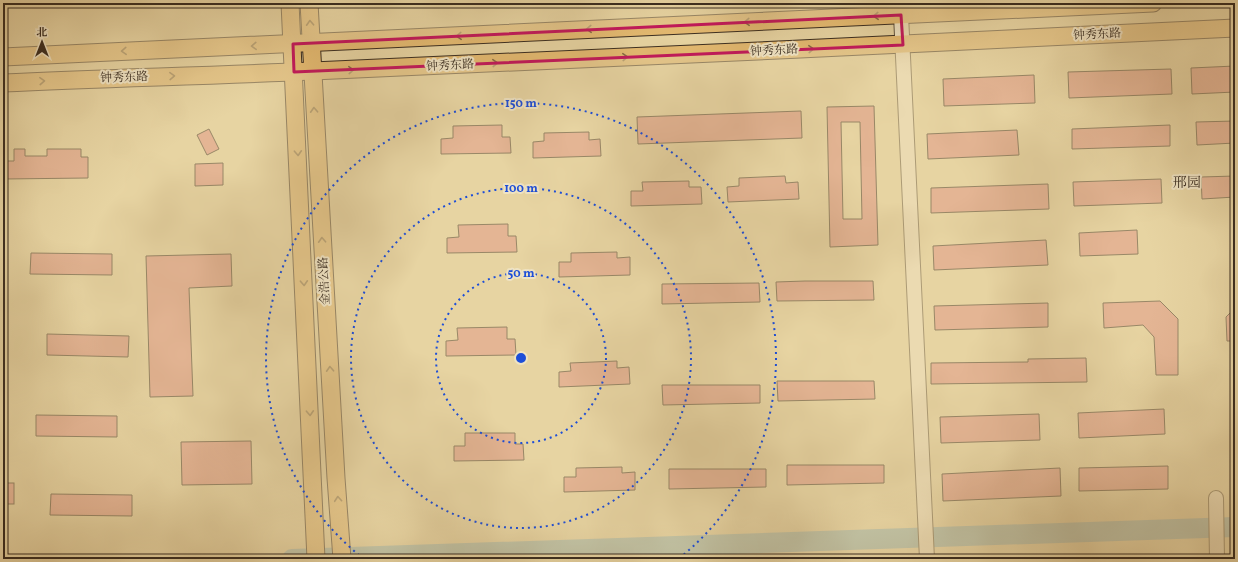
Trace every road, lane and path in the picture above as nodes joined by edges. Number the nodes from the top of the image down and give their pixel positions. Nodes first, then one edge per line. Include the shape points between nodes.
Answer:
1 (290, 3) edge
2 (308, 3) edge
3 (1153, 3) edge
4 (901, 14) junction
5 (1235, 28) edge
6 (310, 43) junction
7 (293, 44) junction
8 (903, 44) junction
9 (3, 57) edge
10 (312, 71) junction
11 (294, 72) junction
12 (3, 83) edge
13 (1216, 502) dead end
14 (927, 553) edge
15 (316, 559) edge
16 (342, 559) edge
17 (1217, 559) edge

1 - 7 main road
6 -> 2 main road, 金浩公路
3 - 4 main road
4 -> 6 main road
4 - 8 street
5 - 8 main road, 钟秀东路
6 - 7 main road
6 - 10 main road, 金浩公路
7 -> 9 main road
7 - 11 main road
10 -> 8 main road, 钟秀东路
8 - 14 street
10 - 11 main road, 钟秀东路
16 -> 10 main road, 金浩公路
12 -> 11 main road, 钟秀东路
11 -> 15 main road
13 - 17 street

